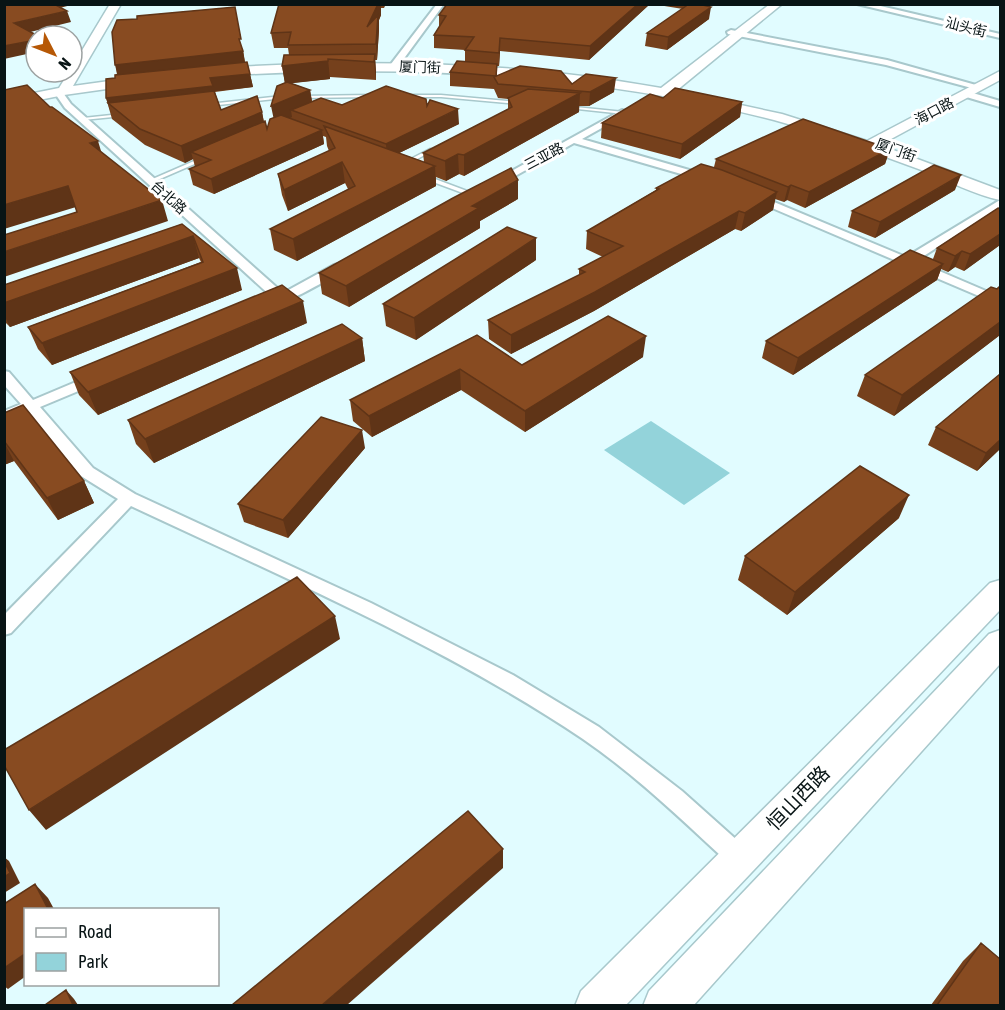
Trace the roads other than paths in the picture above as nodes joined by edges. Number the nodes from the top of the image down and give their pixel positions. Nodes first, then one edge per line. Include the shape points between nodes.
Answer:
1 (108, 4) edge
2 (116, 4) edge
3 (441, 4) edge
4 (766, 4) edge
5 (777, 4) edge
6 (861, 4) edge
7 (736, 33) junction
8 (1000, 36) edge
9 (84, 41) edge
10 (396, 64) junction
11 (204, 71) edge
12 (1000, 75) edge
13 (155, 77) edge
14 (60, 84) edge
15 (979, 87) junction
16 (58, 90) junction
17 (664, 90) junction
18 (966, 94) junction
19 (352, 96) junction
20 (374, 96) edge
21 (396, 96) edge
22 (285, 97) edge
23 (296, 97) edge
24 (4, 99) edge
25 (4, 104) edge
26 (1000, 104) edge
27 (207, 105) edge
28 (332, 105) edge
29 (563, 107) edge
30 (633, 108) junction
31 (516, 109) edge
32 (128, 114) edge
33 (83, 119) junction
34 (574, 140) junction
35 (872, 144) junction
36 (441, 146) edge
37 (206, 158) edge
38 (407, 171) edge
39 (417, 174) edge
40 (712, 180) edge
41 (151, 181) junction
42 (1000, 188) edge
43 (745, 192) edge
44 (1000, 195) edge
45 (468, 198) joint
46 (1000, 203) edge
47 (352, 261) edge
48 (907, 261) junction
49 (282, 299) junction
50 (1000, 301) edge
51 (260, 308) edge
52 (106, 374) edge
53 (4, 375) edge
54 (29, 406) junction
55 (4, 417) edge
56 (129, 498) junction
57 (1000, 591) edge
58 (4, 628) edge
59 (1000, 643) edge
60 (740, 858) junction
61 (596, 1005) edge
62 (664, 1005) edge

1 - 9 main road
2 - 16 main road
3 - 10 street
4 - 7 main road, 三亚路
5 - 7 main road, 三亚路
6 - 8 street, 汕头街
7 - 15 street via 887,63
7 - 17 main road, 三亚路
10 - 11 main road, 厦门街
10 - 17 main road, 厦门街 via 516,72
12 - 15 main road, 海口路
13 - 16 main road
14 - 16 main road
15 - 18 main road, 海口路
16 - 24 main road
16 - 25 main road
16 - 33 street, 台北路
17 - 30 street, 三亚路
17 - 35 main road, 厦门街
18 - 26 street
18 - 35 main road, 海口路
19 - 20 lane
19 - 23 lane
19 - 28 lane
21 - 31 lane via 526,104
22 - 27 lane
29 - 30 lane
30 - 34 street, 三亚路
32 - 33 lane
33 - 41 street, 台北路
34 - 40 street
34 - 45 street, 三亚路
35 - 42 main road, 厦门街
35 - 44 main road, 厦门街
36 - 38 lane via 398,167
37 - 41 lane
39 - 45 lane
41 - 49 street, 台北路
43 - 48 street
46 - 48 street
47 - 49 street
48 - 50 street
49 - 51 street
52 - 54 street
53 - 54 street
54 - 55 street
54 - 56 street via 87,472
56 - 58 street
56 - 60 street via 364,608 506,681 592,734 674,798
57 - 60 main road, 恒山西路
59 - 62 main road
60 - 61 main road, 恒山西路

